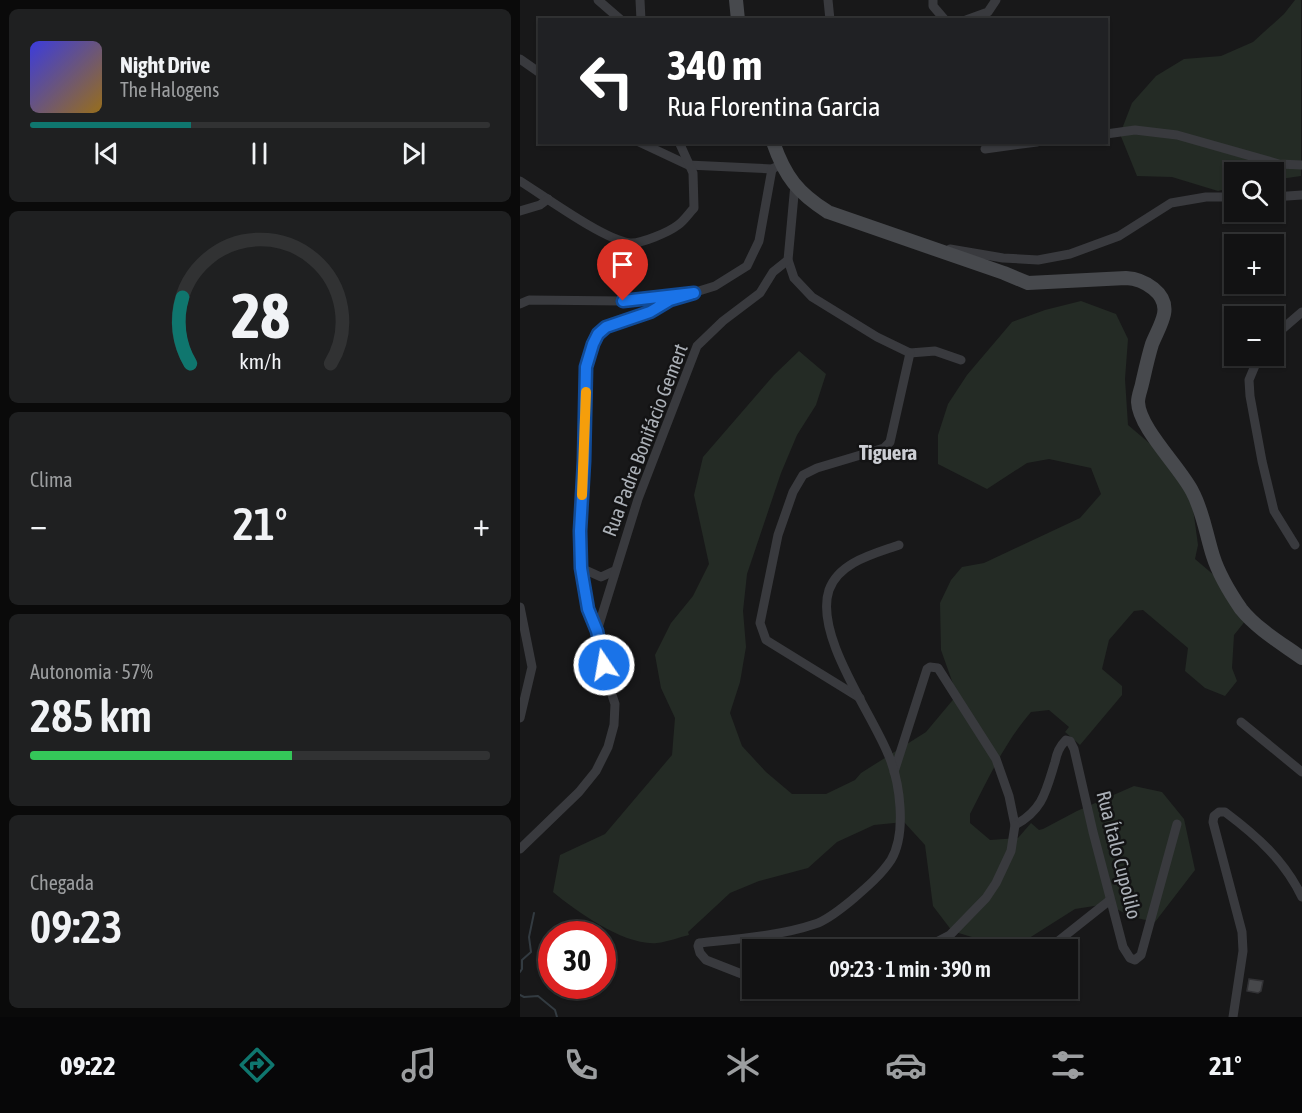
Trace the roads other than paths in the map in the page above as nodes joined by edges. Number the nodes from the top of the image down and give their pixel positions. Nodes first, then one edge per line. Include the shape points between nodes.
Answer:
1 (598, 0) edge
2 (640, 0) edge
3 (736, 0) edge
4 (828, 0) edge
5 (933, 0) edge
6 (996, 0) edge
7 (827, 17) edge
8 (619, 18) edge
9 (641, 18) edge
10 (738, 18) edge
11 (943, 18) edge
12 (972, 18) edge
13 (520, 59) edge
14 (538, 72) edge
15 (1108, 134) edge
16 (643, 144) edge
17 (680, 144) edge
18 (773, 144) edge
19 (1022, 144) edge
20 (985, 149) dead end
21 (688, 165) junction
22 (1302, 165) edge
23 (776, 167) junction
24 (520, 181) edge
25 (795, 184) junction
26 (1302, 195) edge
27 (1284, 196) edge
28 (1224, 197) edge
29 (548, 199) junction
30 (520, 211) edge
31 (909, 241) junction
32 (788, 260) junction
33 (694, 293) junction
34 (520, 304) edge
35 (1302, 312) edge
36 (1284, 328) edge
37 (910, 353) junction
38 (961, 360) dead end
39 (1254, 366) edge
40 (899, 545) dead end
41 (1295, 545) dead end
42 (581, 568) junction
43 (614, 571) junction
44 (520, 607) edge
45 (597, 631) junction
46 (1302, 658) edge
47 (860, 698) junction
48 (520, 718) edge
49 (1241, 722) dead end
50 (894, 772) junction
51 (1302, 772) edge
52 (1177, 824) dead end
53 (1015, 825) junction
54 (520, 849) edge
55 (1302, 897) edge
56 (1110, 900) junction
57 (942, 939) edge
58 (1061, 939) edge
59 (742, 974) edge
60 (1233, 1017) edge

1 - 8 street
2 - 9 street
3 - 10 main road
4 - 7 street
5 - 11 street
6 - 12 street via 988,12
13 - 14 street
15 - 22 street via 1135,130 1177,135 1279,164
16 - 21 street
17 - 21 street
18 - 23 main road
19 - 20 street
21 - 23 street
21 - 29 street via 694,173 694,208 678,225 645,240 618,240
23 - 25 main road
23 - 33 street via 759,241 746,266 715,286
24 - 29 street
25 - 31 main road via 807,199 828,212
25 - 32 street
26 - 27 street
28 - 31 street via 1171,203 1119,236 1070,254 1038,260 1003,258
29 - 30 street
31 - 46 main road via 1028,283 1138,279 1151,286 1163,299 1164,313 1138,401 1141,414 1193,492 1228,589 1257,625
32 - 37 street via 794,278 812,297
32 - 43 street, Rua Padre Bonifácio Gemert via 773,272 760,293 697,345
33 - 34 street via 623,301 529,300
33 - 42 street via 606,327 593,344 586,367
35 - 36 street
37 - 38 street via 935,351
37 - 47 street via 890,442 884,448 803,475 793,492 778,536 760,622 766,639
39 - 41 street via 1249,380 1250,396 1262,461 1274,511
40 - 47 street via 856,560 829,589 828,626
42 - 43 street via 601,577
42 - 45 street via 588,609
43 - 45 street, Rua Padre Bonifácio Gemert
44 - 48 street via 532,667
45 - 54 street via 615,704 608,747 579,792
47 - 50 street
49 - 51 street
50 - 53 street via 927,669 938,668 996,759
50 - 59 street via 900,801 899,835 891,859 871,883 817,924 699,943 706,960
52 - 56 street, Rua Ítalo Cupolilo via 1140,957 1132,959 1127,955
53 - 56 street, Rua Ítalo Cupolilo via 1042,802 1060,746 1068,740 1074,749
53 - 57 street via 1011,851 996,883 986,898
55 - 60 street via 1281,861 1261,840 1225,812 1214,816 1242,932
56 - 58 street

